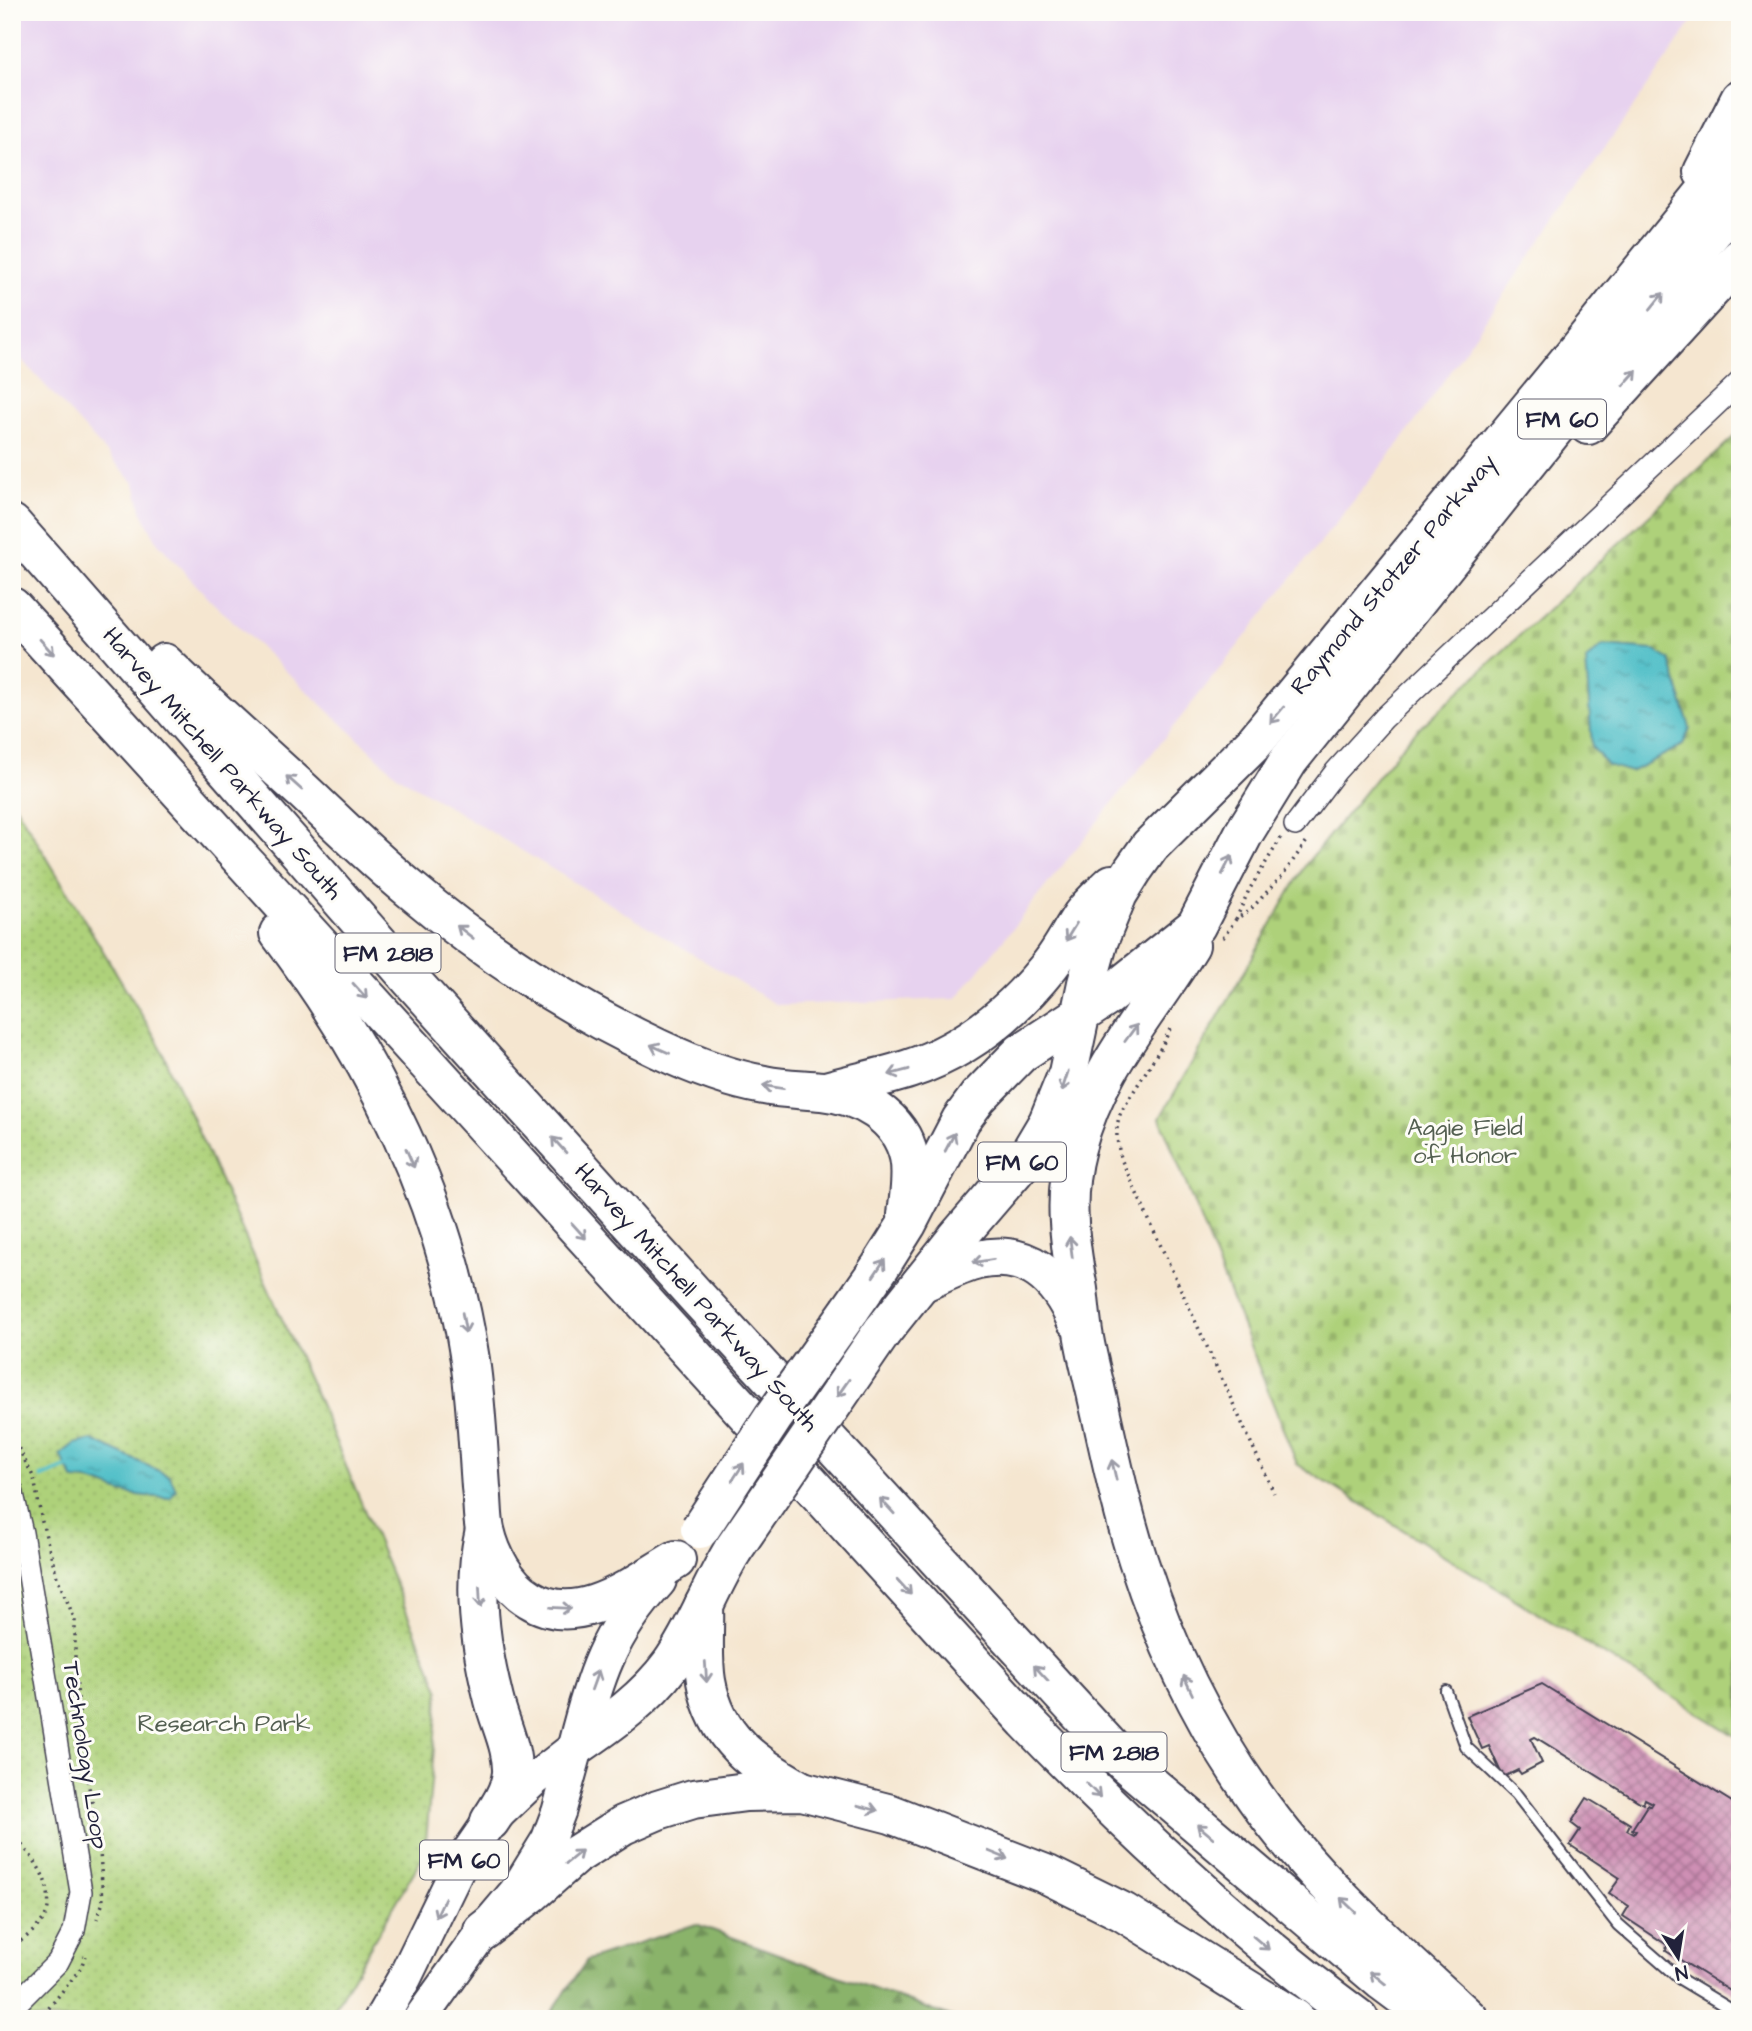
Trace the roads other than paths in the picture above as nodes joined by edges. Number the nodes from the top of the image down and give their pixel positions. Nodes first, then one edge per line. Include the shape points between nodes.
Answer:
1 (1740, 99) edge
2 (1740, 149) edge
3 (1740, 197) edge
4 (1673, 232) junction
5 (1740, 258) edge
6 (1740, 382) edge
7 (12, 518) edge
8 (12, 524) edge
9 (12, 607) edge
10 (1353, 680) junction
11 (83, 687) junction
12 (1303, 831) road end
13 (1150, 846) junction
14 (1209, 933) junction
15 (1080, 1014) junction
16 (824, 1091) junction
17 (906, 1224) junction
18 (918, 1285) junction
19 (1084, 1338) junction
20 (12, 1490) edge
21 (485, 1530) junction
22 (676, 1560) junction
23 (704, 1604) junction
24 (1446, 1691) dead end
25 (577, 1746) junction
26 (802, 1791) junction
27 (490, 1821) junction
28 (1645, 1930) dead end
29 (483, 1931) junction
30 (1636, 1941) junction
31 (12, 2008) edge
32 (381, 2019) edge
33 (420, 2019) edge
34 (1295, 2019) edge
35 (1359, 2019) edge
36 (1433, 2019) edge
37 (1469, 2019) edge
38 (1740, 2019) edge

1 - 4 highway
2 - 4 highway, Raymond Stotzer Parkway / FM 60
10 -> 3 highway, Raymond Stotzer Parkway / FM 60
4 -> 13 highway, Raymond Stotzer Parkway / FM 60 via 1254,743
10 -> 5 highway via 1381,661 1471,553
6 - 12 street via 1384,718 1336,771
16 -> 7 highway via 761,1085 667,1053 611,1027 481,944 409,888
36 -> 8 highway, Harvey Mitchell Parkway South / FM 2818 via 1123,1761 411,980
9 -> 11 highway, Harvey Mitchell Parkway South / FM 2818
14 -> 10 highway, Raymond Stotzer Parkway / FM 60 via 1244,833 1289,760
11 -> 21 highway via 289,946 331,1006 382,1096 444,1244 460,1302 471,1363
11 -> 35 highway, Harvey Mitchell Parkway South / FM 2818 via 1026,1721 1188,1880
13 - 15 highway, Raymond Stotzer Parkway / FM 60 via 1118,894
13 -> 16 highway via 1084,913 1051,964 1000,1020 944,1055
14 - 15 highway, Raymond Stotzer Parkway / FM 60
19 -> 14 highway via 1068,1210 1075,1152 1086,1115 1121,1046 1190,946
17 -> 15 highway, Raymond Stotzer Parkway / FM 60 via 978,1097 1021,1053
15 -> 18 highway, Raymond Stotzer Parkway / FM 60 via 1068,1073 1048,1122 1021,1164
16 - 17 highway via 864,1101 891,1122 903,1139 910,1176
22 -> 17 highway, Raymond Stotzer Parkway / FM 60, bridge
19 -> 18 highway via 1060,1288 1049,1276 1018,1261 979,1260
18 -> 23 highway, Raymond Stotzer Parkway / FM 60, bridge via 733,1550
37 -> 19 highway via 1326,1884 1256,1799 1221,1745 1159,1619 1138,1559
20 - 31 street, Technology Loop via 81,1892 74,1931 58,1962
21 -> 22 highway via 506,1577 545,1607 596,1604
21 -> 27 highway via 480,1553 487,1674 512,1773 505,1798
25 -> 22 highway, Raymond Stotzer Parkway / FM 60 via 606,1654 625,1619
23 - 25 highway, Raymond Stotzer Parkway / FM 60 via 671,1664 655,1683
23 -> 26 highway via 706,1679 715,1716 737,1747
24 - 30 lane via 1466,1747 1516,1794 1618,1925
25 - 27 main road, Raymond Stotzer Parkway / FM 60
25 - 29 main road, Raymond Stotzer Parkway / FM 60 via 548,1840 516,1892
29 -> 26 highway via 574,1856 658,1810 746,1791
26 -> 34 highway via 891,1814 1048,1875 1123,1913
27 -> 32 main road, Raymond Stotzer Parkway / FM 60 via 459,1866
28 - 30 lane
29 - 33 main road, Raymond Stotzer Parkway / FM 60
30 - 38 lane via 1680,1979

